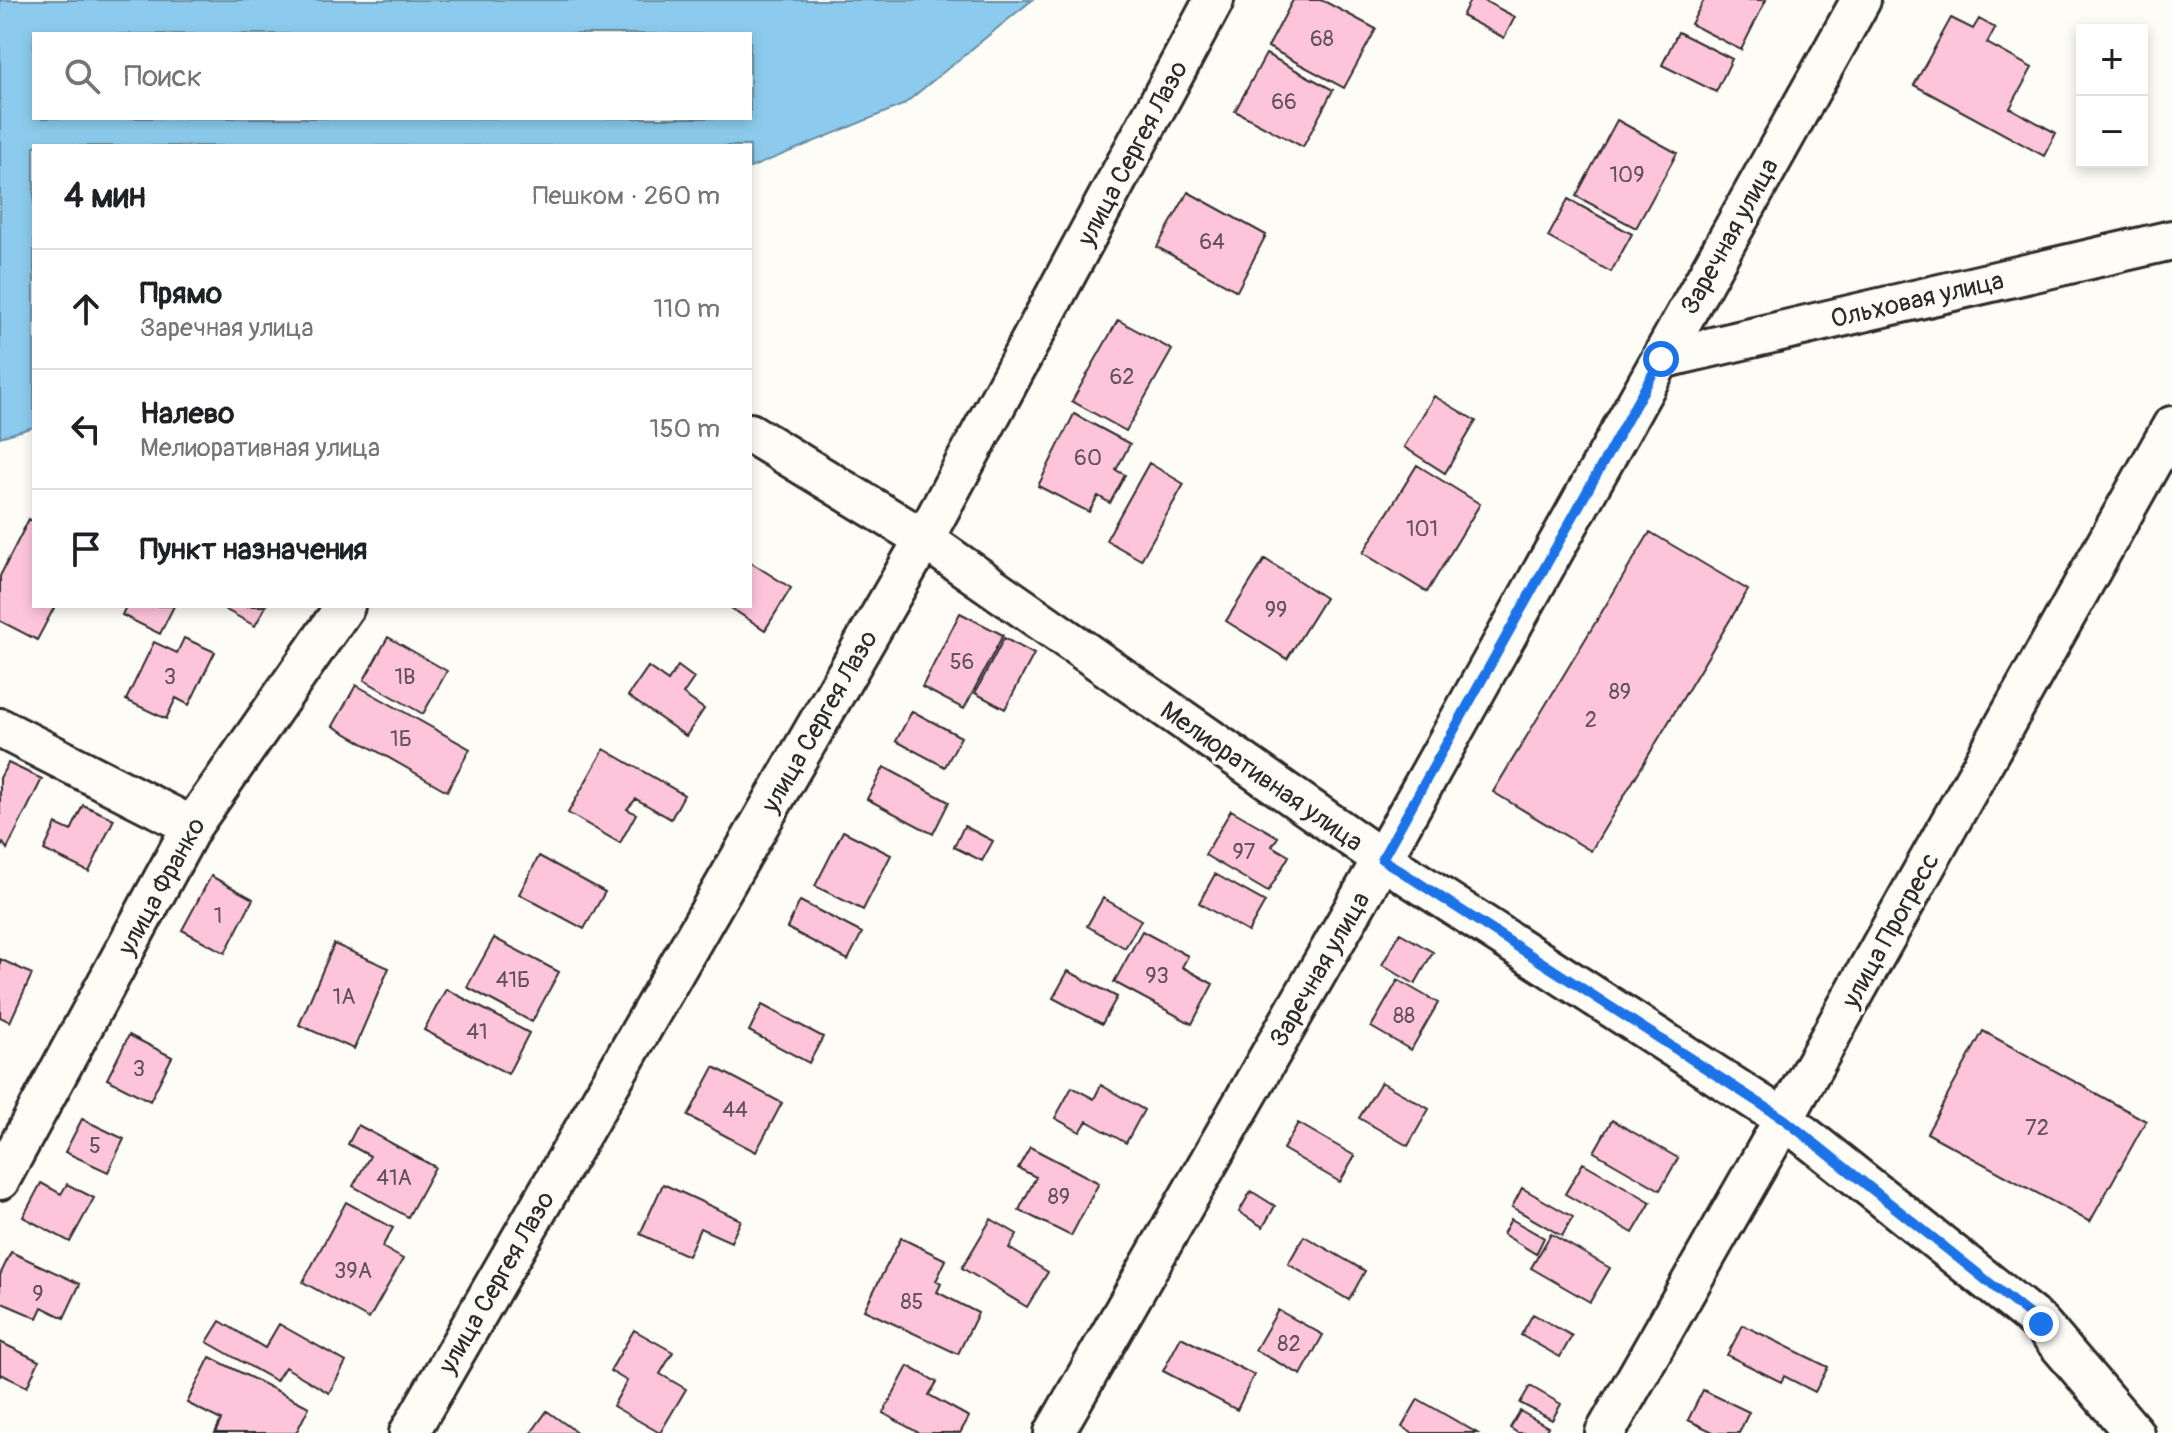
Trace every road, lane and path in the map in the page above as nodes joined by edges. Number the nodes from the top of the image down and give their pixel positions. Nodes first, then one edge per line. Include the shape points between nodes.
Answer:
1 (1214, 0) edge
2 (1861, 0) edge
3 (2172, 240) edge
4 (1661, 359) junction
5 (2172, 426) edge
6 (752, 434) edge
7 (924, 539) junction
8 (344, 608) edge
9 (0, 728) edge
10 (192, 826) junction
11 (1382, 859) junction
12 (1784, 1119) junction
13 (0, 1180) edge
14 (409, 1433) edge
15 (1054, 1433) edge
16 (1605, 1433) edge
17 (2134, 1433) edge

1 - 7 street, улица Сергея Лазо
2 - 4 street, Заречная улица
3 - 4 street, Ольховая улица
4 - 11 street, Заречная улица
5 - 12 street, улица Прогресс
6 - 7 street, Мелиоративная улица
7 - 11 street, Мелиоративная улица
7 - 14 street, улица Сергея Лазо
8 - 10 street, улица Франко
9 - 10 street
10 - 13 street, улица Франко
11 - 12 street, Мелиоративная улица
11 - 15 street, Заречная улица
12 - 16 street, улица Прогресс
12 - 17 street, Мелиоративная улица via 2041,1324

